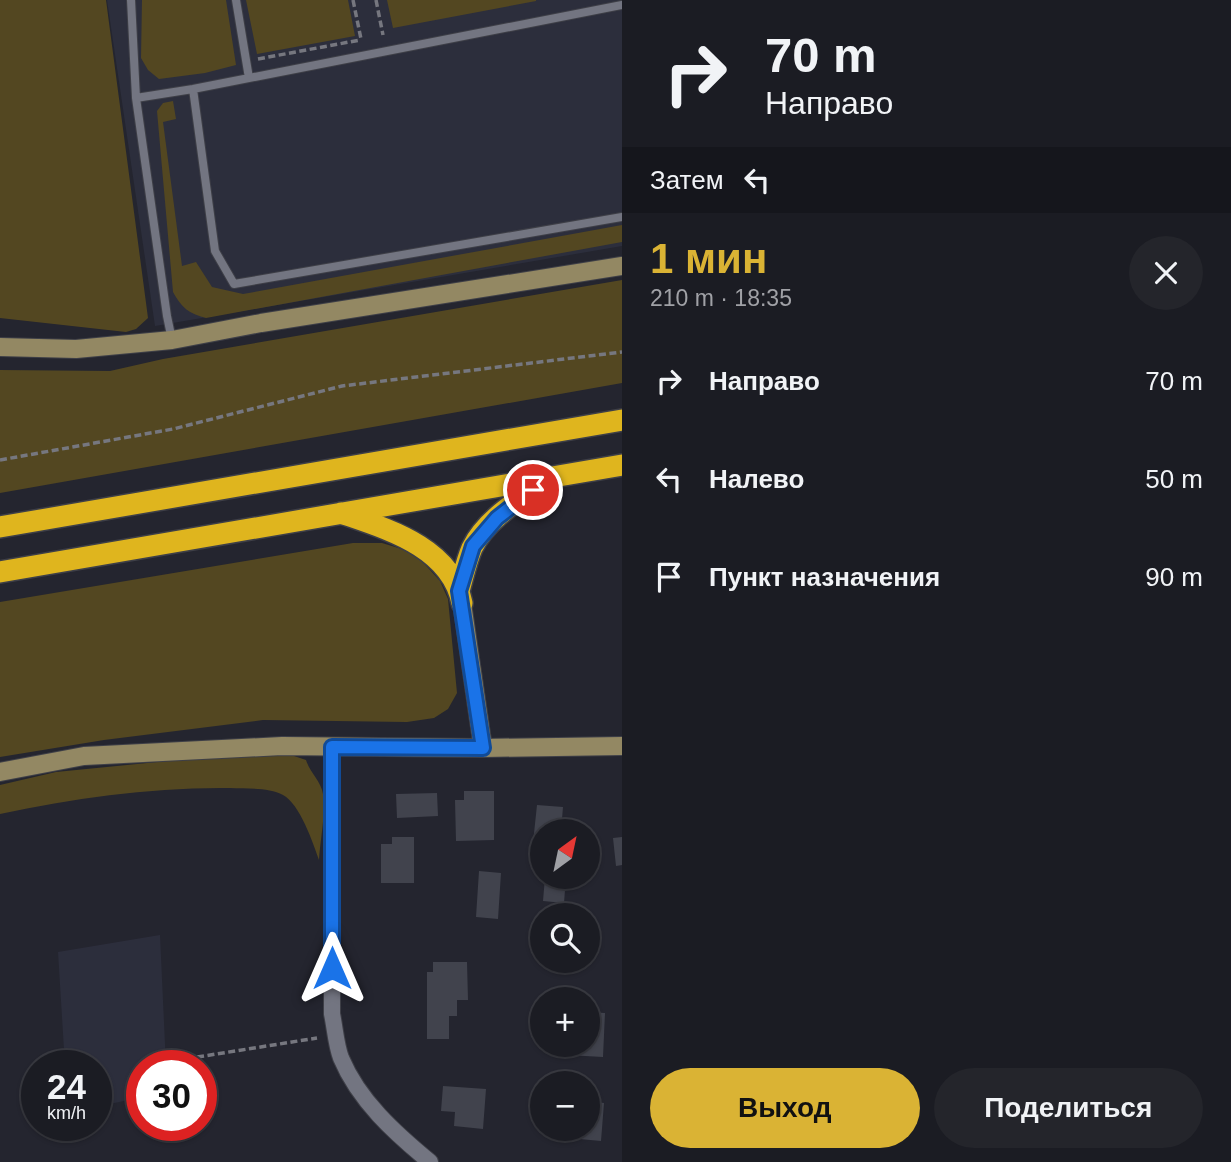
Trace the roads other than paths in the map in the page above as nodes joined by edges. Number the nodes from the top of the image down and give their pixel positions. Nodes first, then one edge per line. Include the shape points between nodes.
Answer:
1 (131, 0) edge
2 (236, 0) edge
3 (622, 5) edge
4 (248, 78) junction
5 (193, 89) junction
6 (136, 98) junction
7 (622, 217) edge
8 (622, 266) edge
9 (172, 340) junction
10 (0, 347) edge
11 (621, 419) edge
12 (622, 465) edge
13 (549, 478) junction
14 (339, 512) junction
15 (0, 527) edge
16 (0, 572) edge
17 (460, 597) junction
18 (622, 746) edge
19 (332, 747) junction
20 (483, 748) junction
21 (0, 772) edge
22 (430, 1162) edge

1 - 6 lane
2 - 4 lane
3 - 4 lane
4 - 5 lane
5 - 6 lane
5 - 7 lane via 215,251 234,284
6 - 9 lane
8 - 9 street
9 - 10 street via 76,349
11 - 15 highway
12 - 13 highway
13 - 14 highway
13 - 17 highway via 497,518 473,546
14 - 16 highway
14 - 17 highway via 414,542 433,556
17 - 20 street
18 - 20 street
19 - 20 street
19 - 21 street via 84,757
19 - 22 street via 332,1014 340,1055 357,1090

